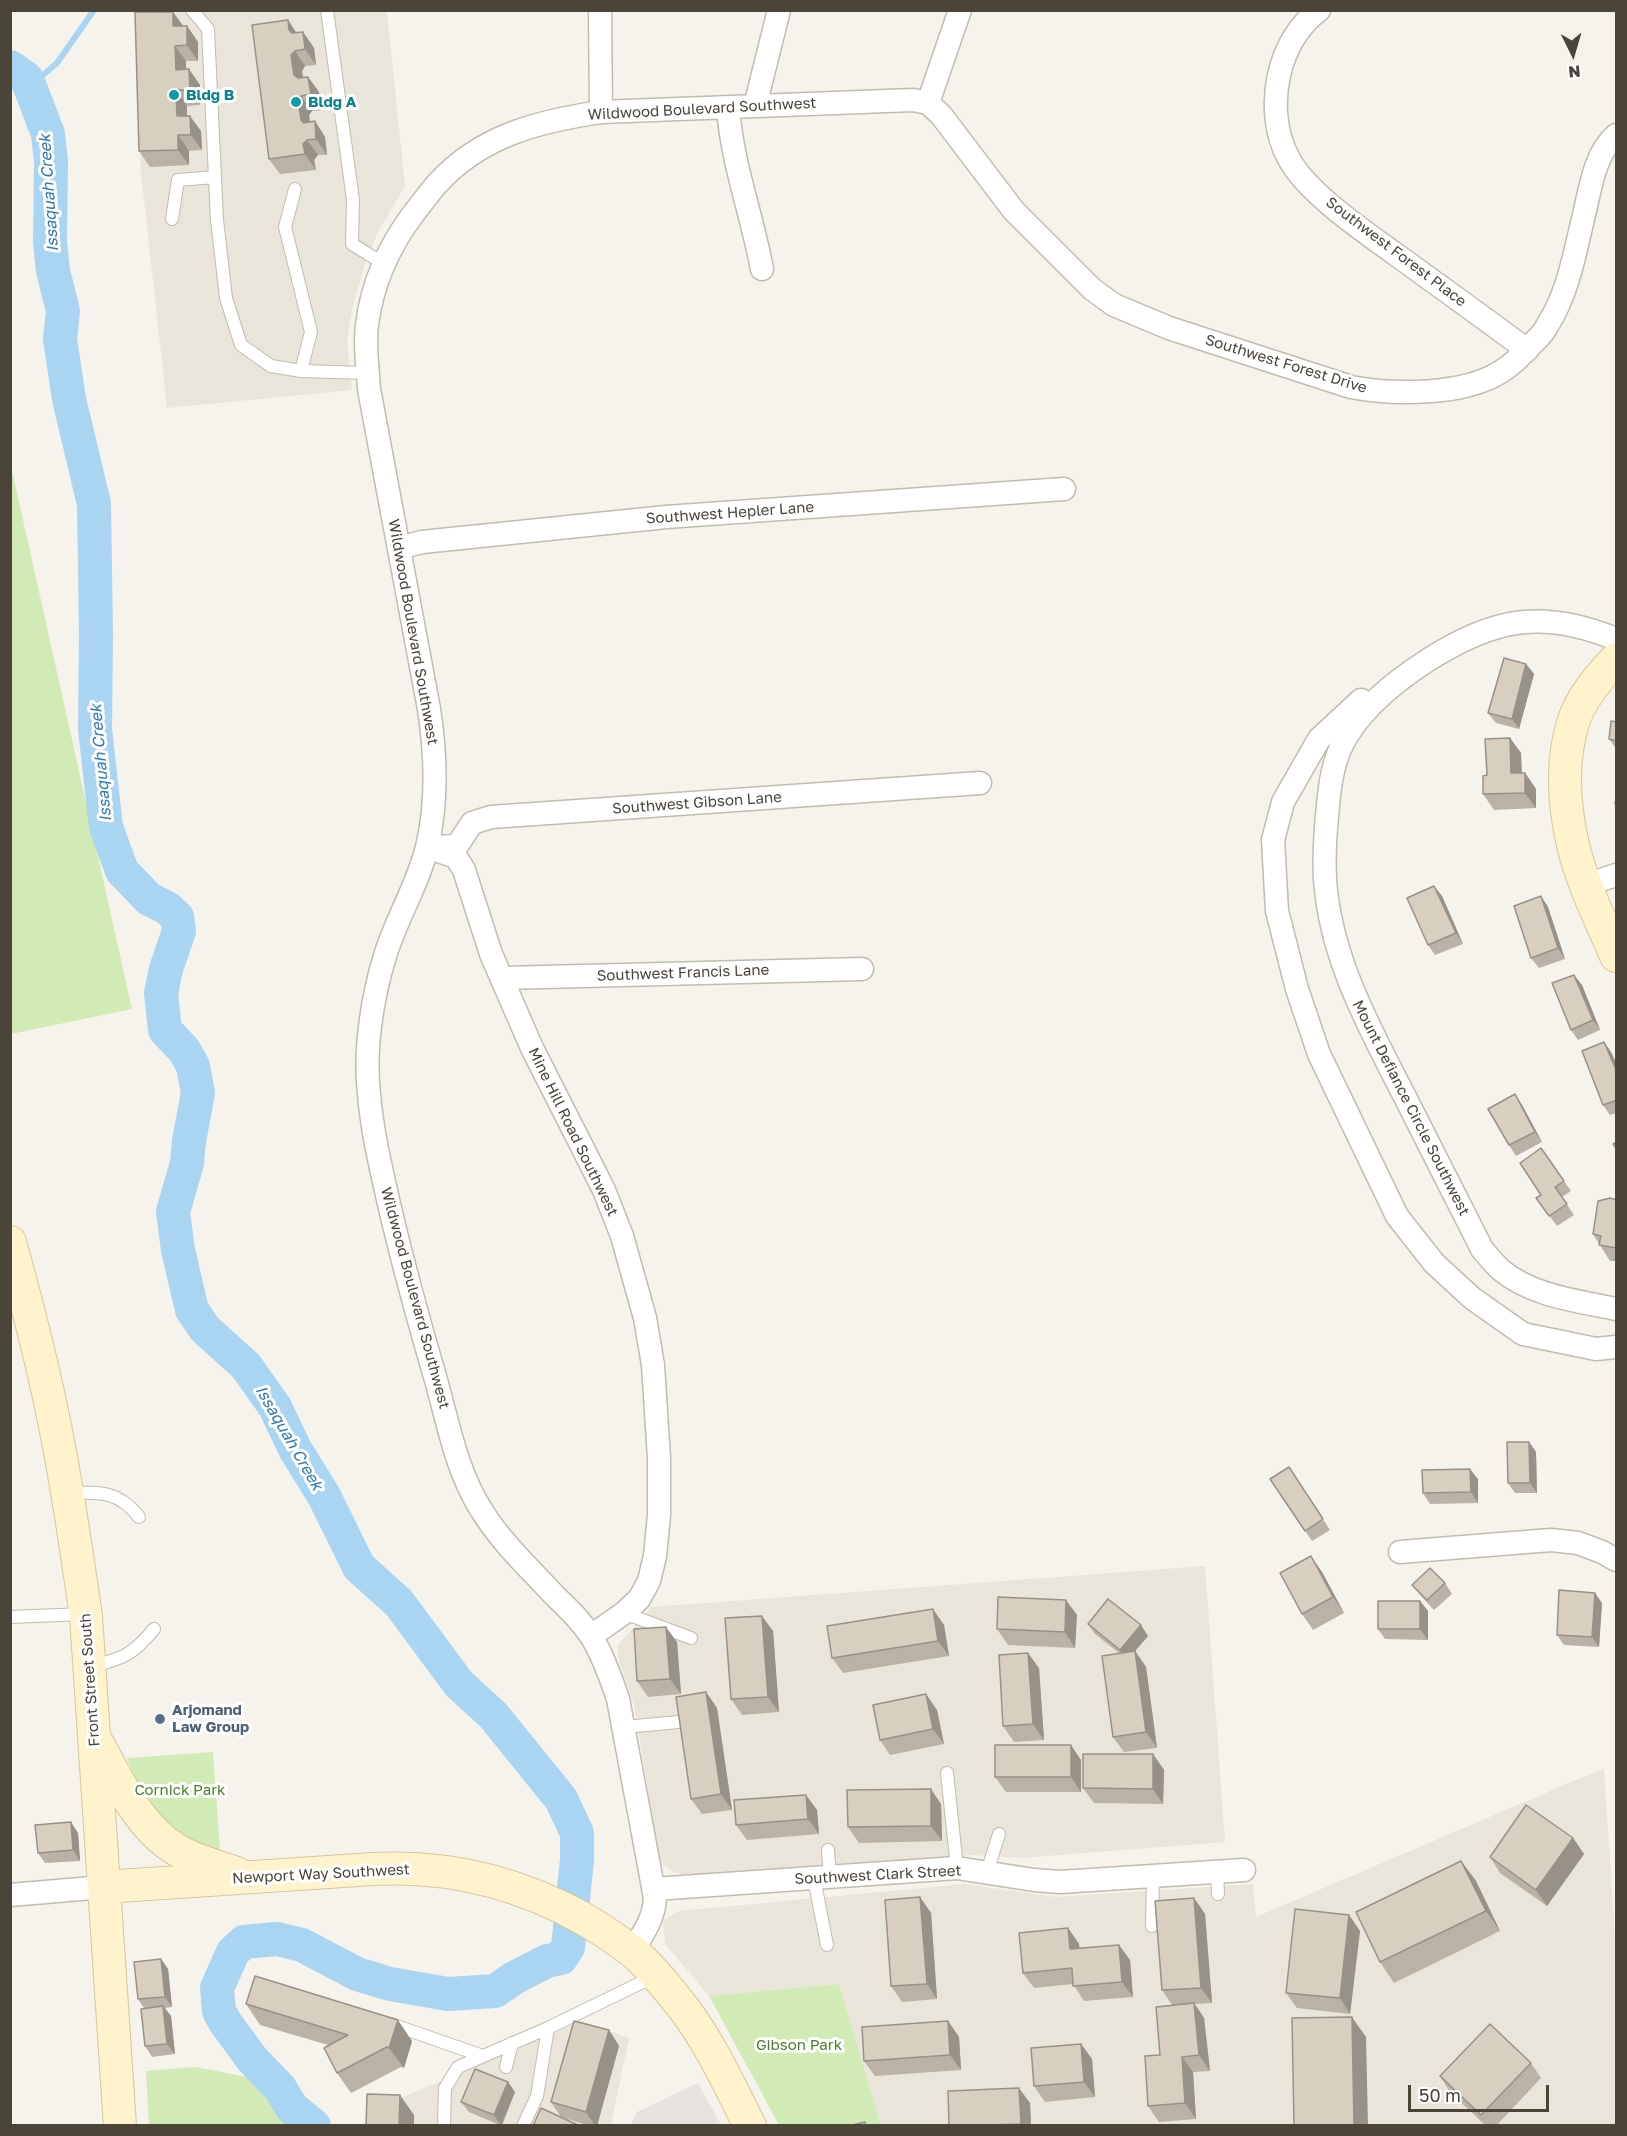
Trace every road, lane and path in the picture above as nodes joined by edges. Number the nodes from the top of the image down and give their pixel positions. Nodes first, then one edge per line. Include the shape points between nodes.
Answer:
1 (192, 10) edge
2 (327, 10) edge
3 (600, 10) edge
4 (779, 10) edge
5 (960, 10) edge
6 (1319, 10) edge
7 (928, 103) junction
8 (755, 106) junction
9 (728, 108) junction
10 (601, 112) junction
11 (1617, 135) edge
12 (215, 177) junction
13 (295, 189) dead end
14 (172, 219) dead end
15 (384, 264) junction
16 (762, 269) dead end
17 (1527, 350) junction
18 (301, 371) junction
19 (368, 373) junction
20 (1064, 489) dead end
21 (399, 548) junction
22 (1617, 639) edge
23 (1617, 659) edge
24 (1405, 675) junction
25 (980, 783) dead end
26 (427, 847) junction
27 (1617, 875) edge
28 (1586, 885) junction
29 (1617, 956) edge
30 (862, 969) dead end
31 (503, 978) junction
32 (10, 1242) edge
33 (1617, 1309) edge
34 (1617, 1347) edge
35 (67, 1493) junction
36 (139, 1517) dead end
37 (1400, 1552) dead end
38 (1617, 1560) edge
39 (624, 1613) junction
40 (86, 1614) junction
41 (10, 1617) edge
42 (154, 1629) dead end
43 (591, 1636) junction
44 (691, 1638) dead end
45 (90, 1667) junction
46 (678, 1722) edge
47 (625, 1727) junction
48 (94, 1738) junction
49 (947, 1773) dead end
50 (999, 1834) dead end
51 (828, 1850) dead end
52 (957, 1868) junction
53 (1244, 1870) dead end
54 (987, 1872) junction
55 (1154, 1876) junction
56 (822, 1877) junction
57 (252, 1878) junction
58 (104, 1887) junction
59 (654, 1889) junction
60 (10, 1895) edge
61 (1152, 1926) dead end
62 (827, 1945) dead end
63 (632, 1952) junction
64 (656, 1975) junction
65 (382, 2021) edge
66 (548, 2028) junction
67 (512, 2043) junction
68 (480, 2055) junction
69 (506, 2067) dead end
70 (120, 2126) edge
71 (444, 2126) edge
72 (523, 2126) edge
73 (750, 2126) edge

1 - 12 lane via 208,29
2 - 15 lane via 353,200 352,244
3 - 10 street
4 - 8 street
5 - 7 street
6 - 17 street, Southwest Forest Place via 1292,42 1277,85 1277,122 1289,160 1351,222
7 - 8 street, Wildwood Boulevard Southwest via 897,100
7 - 17 street, Southwest Forest Drive via 1014,211 1092,289 1132,314 1373,391 1421,392 1478,382 1501,372
8 - 9 street, Wildwood Boulevard Southwest
9 - 10 street, Wildwood Boulevard Southwest
9 - 16 street via 734,158
10 - 15 street, Wildwood Boulevard Southwest via 553,119 510,133 456,165 436,184 397,236
11 - 17 street, Southwest Forest Drive via 1598,161 1561,300 1546,328
12 - 14 lane via 178,180
12 - 18 lane via 226,298 241,345 271,366
13 - 18 lane via 285,227 311,332
15 - 19 street, Wildwood Boulevard Southwest via 366,326
18 - 19 lane
19 - 21 street, Wildwood Boulevard Southwest
20 - 21 street, Southwest Hepler Lane via 666,517 422,542
21 - 26 street, Wildwood Boulevard Southwest via 434,742 434,805
22 - 24 street, Mount Defiance Circle Southwest via 1560,622 1507,624 1457,641
23 - 28 main road via 1585,698 1573,722 1568,754 1568,817
24 - 33 street, Mount Defiance Circle Southwest via 1350,731 1330,785 1324,851 1339,950 1360,1008 1482,1249 1502,1271 1529,1287
24 - 34 street via 1364,697 1319,739 1282,802 1273,840 1277,911 1297,989 1319,1054 1397,1216 1434,1263 1472,1298 1523,1334 1596,1349
25 - 26 street, Southwest Gibson Lane via 491,817 472,823 457,846
26 - 31 street, Mine Hill Road Southwest via 459,861
26 - 43 street, Wildwood Boulevard Southwest via 385,956 373,1005 368,1091 385,1187 405,1274 468,1484 481,1510 516,1555
27 - 28 street
28 - 29 main road
30 - 31 street, Southwest Francis Lane
31 - 39 street, Mine Hill Road Southwest via 532,1048 604,1190 622,1236 645,1318 653,1365 659,1515 649,1581 639,1599
32 - 35 main road, Front Street South via 29,1309
35 - 36 lane via 102,1491 129,1503
35 - 40 main road, Front Street South
37 - 38 street via 1551,1540 1578,1543
39 - 43 street, Mine Hill Road Southwest
39 - 44 lane
40 - 41 lane
40 - 45 main road, Front Street South
42 - 45 lane via 140,1647 121,1659
43 - 47 street, Wildwood Boulevard Southwest via 609,1672
45 - 48 main road, Front Street South
46 - 47 lane
47 - 59 street, Wildwood Boulevard Southwest
48 - 57 main road via 137,1811 159,1837 188,1856
48 - 58 main road, Front Street South
49 - 52 lane
50 - 54 lane
51 - 56 lane
52 - 54 street, Southwest Clark Street
52 - 56 street, Southwest Clark Street
53 - 55 street, Southwest Clark Street via 1218,1883
54 - 55 street, Southwest Clark Street via 1060,1882
55 - 61 lane
56 - 59 street, Southwest Clark Street
56 - 62 lane
57 - 58 main road, Newport Way Southwest
57 - 63 main road, Newport Way Southwest via 396,1869 448,1872 497,1881 549,1901 594,1925
58 - 60 street
58 - 70 main road, Front Street South
59 - 63 street, Wildwood Boulevard Southwest via 653,1915
63 - 64 main road, Newport Way Southwest
64 - 66 lane
64 - 73 main road, Newport Way Southwest via 703,2036
65 - 68 lane
66 - 67 lane
66 - 72 lane via 537,2096
67 - 68 lane
67 - 69 lane
68 - 71 lane via 458,2067 445,2088

